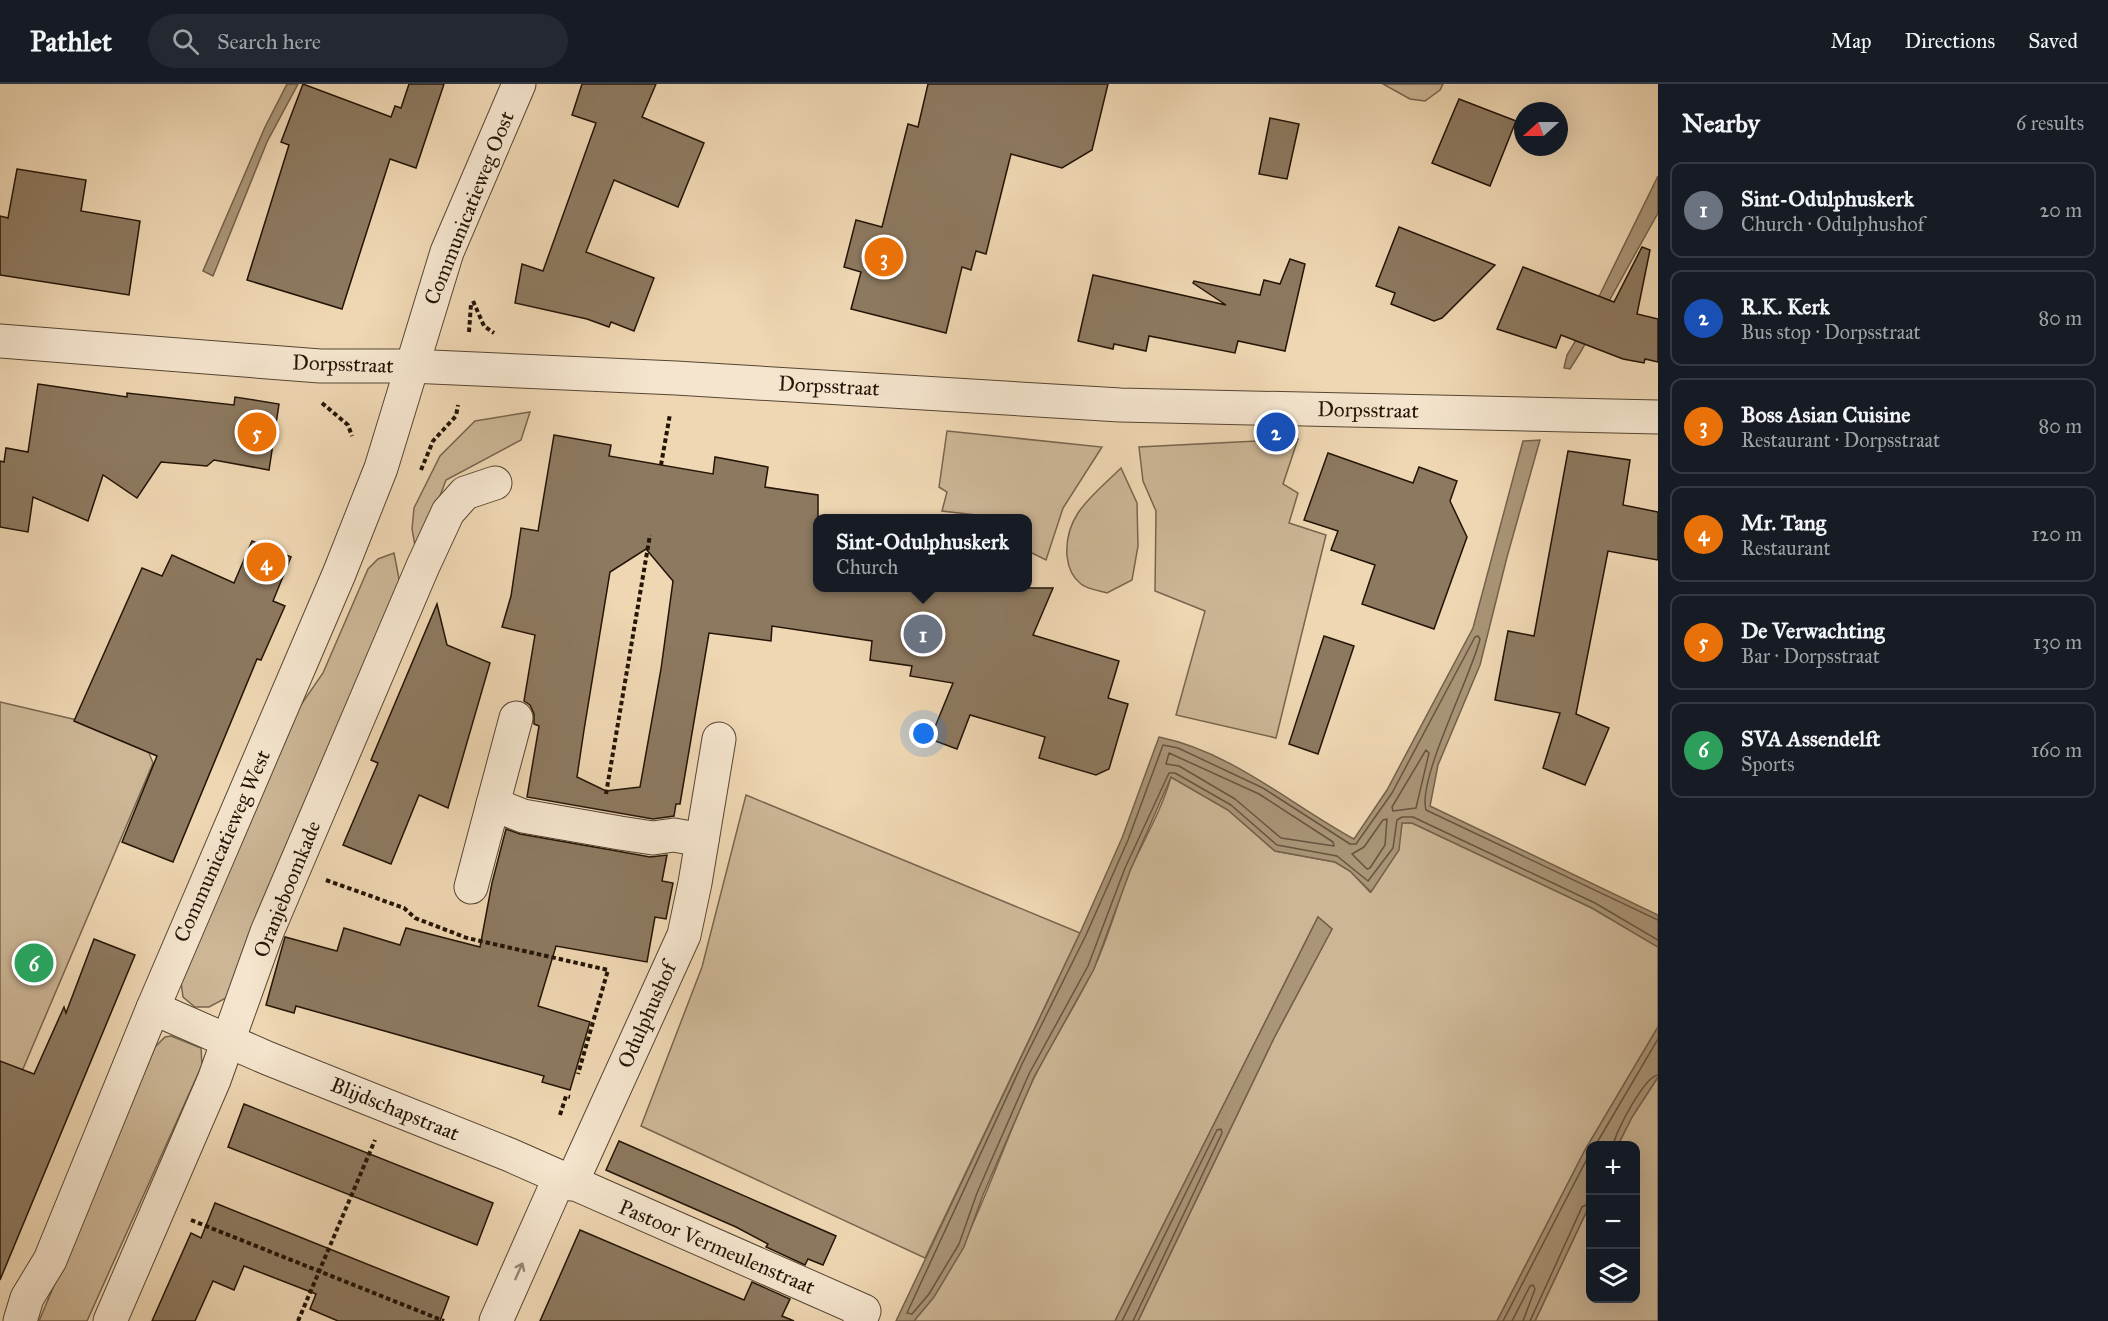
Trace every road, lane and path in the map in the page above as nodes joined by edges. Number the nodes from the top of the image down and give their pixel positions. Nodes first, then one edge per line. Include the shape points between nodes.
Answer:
1 (519, 84) edge
2 (0, 341) edge
3 (410, 366) junction
4 (463, 370) junction
5 (676, 378) junction
6 (317, 400) dead end
7 (1658, 417) edge
8 (354, 442) dead end
9 (661, 465) dead end
10 (416, 482) dead end
11 (495, 483) dead end
12 (650, 535) dead end
13 (516, 718) dead end
14 (719, 739) dead end
15 (493, 804) junction
16 (600, 828) junction
17 (702, 840) junction
18 (294, 868) junction
19 (471, 887) dead end
20 (153, 1008) junction
21 (230, 1041) junction
22 (578, 1076) dead end
23 (575, 1087) dead end
24 (389, 1107) junction
25 (558, 1178) junction
26 (160, 1208) junction
27 (320, 1269) junction
28 (20, 1321) edge
29 (110, 1321) edge
30 (298, 1321) edge
31 (444, 1321) edge
32 (496, 1321) edge
33 (860, 1321) edge

1 - 3 street, Communicatieweg Oost via 447,252
2 - 3 street, Dorpsstraat via 320,366
3 - 4 street, Dorpsstraat
3 - 20 street, Communicatieweg West via 381,468 339,574
4 - 5 street, Dorpsstraat
4 - 10 path via 456,417 433,441
5 - 7 street, Dorpsstraat via 1120,405
5 - 9 path
6 - 8 path via 348,425
11 - 18 street, Oranjeboomkade via 465,492 448,512
12 - 16 path
13 - 15 street
14 - 17 street, Odulphushof
15 - 16 street via 524,816
15 - 19 street
16 - 17 street via 653,838 674,835
17 - 25 street, Odulphushof via 684,934
18 - 21 street, Oranjeboomkade via 267,932
18 - 22 path via 404,908 415,918 468,938 608,970
20 - 21 street, Blijdschapstraat
20 - 28 street, Communicatieweg West via 50,1260 27,1298
21 - 24 street, Blijdschapstraat
21 - 26 street, Oranjeboomkade
23 - 25 path via 572,1098 566,1096
24 - 25 street, Blijdschapstraat
24 - 27 path
32 -> 25 street, Odulphushof
25 - 33 street, Pastoor Vermeulenstraat via 864,1311
26 - 27 path
26 - 29 street, Oranjeboomkade
27 - 30 path
27 - 31 path

